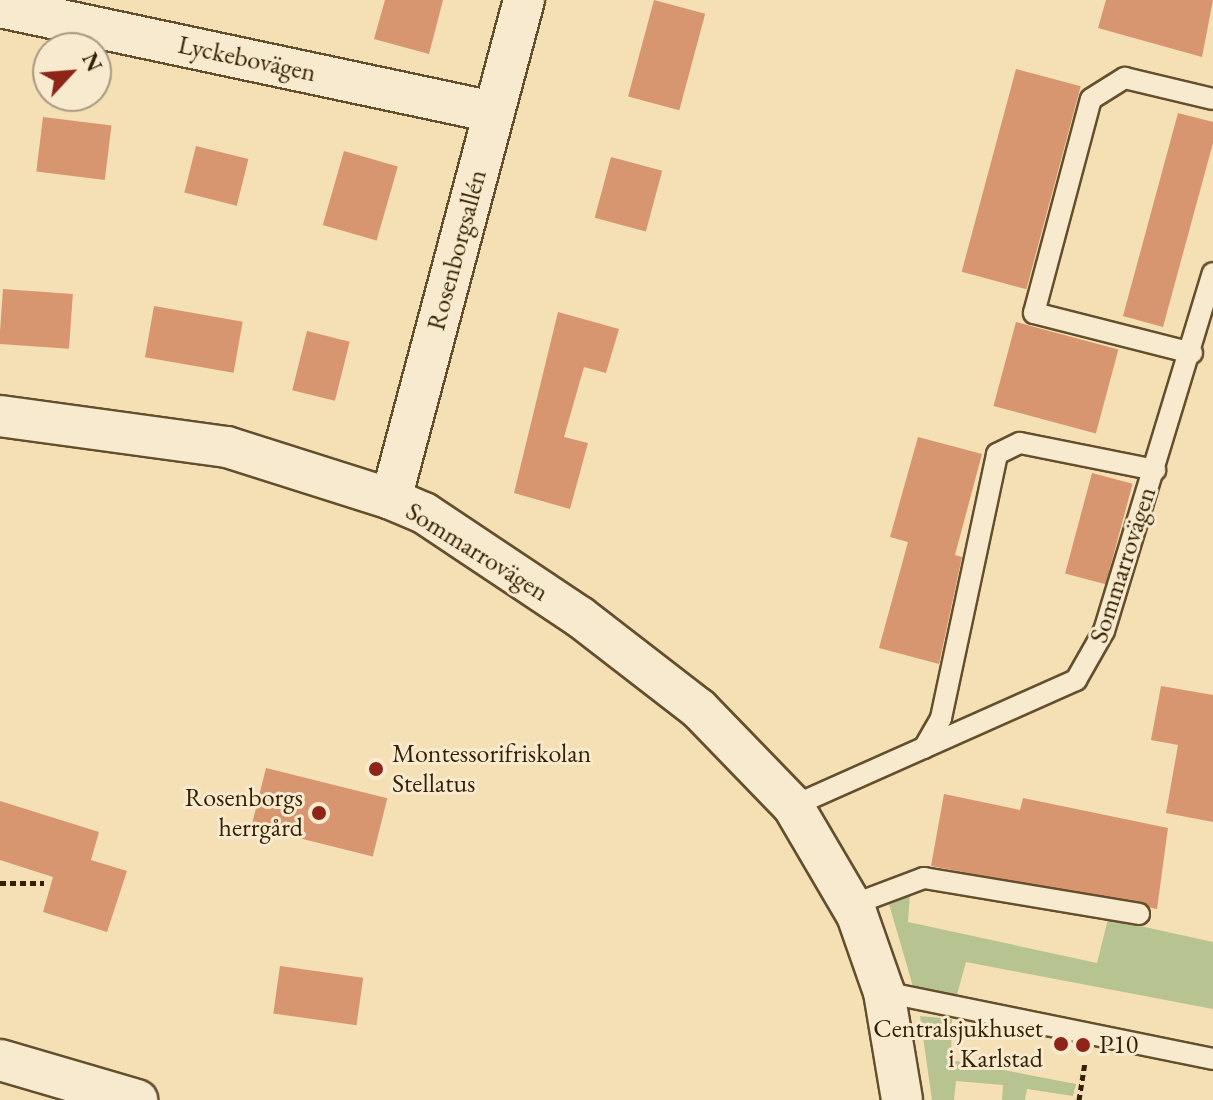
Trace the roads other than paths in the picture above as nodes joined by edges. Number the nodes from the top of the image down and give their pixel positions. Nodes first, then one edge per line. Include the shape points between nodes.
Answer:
1 (524, 0) edge
2 (7, 5) edge
3 (1213, 99) edge
4 (493, 112) junction
5 (1213, 273) edge
6 (1192, 353) junction
7 (0, 416) edge
8 (1155, 470) junction
9 (391, 499) junction
10 (924, 748) junction
11 (793, 806) junction
12 (852, 905) junction
13 (1139, 914) dead end
14 (884, 992) junction
15 (1213, 1059) edge
16 (0, 1060) edge
17 (137, 1100) edge
18 (902, 1100) edge

1 - 4 street, Rosenborgsallén
2 - 4 street, Lyckebovägen
3 - 6 lane via 1125,78 1091,99 1034,313
4 - 9 street, Rosenborgsallén
5 - 6 lane, Sommarrovägen
6 - 8 lane, Sommarrovägen
7 - 9 street, Sommarrovägen via 227,447
8 - 10 lane, Sommarrovägen via 1104,631 1076,680
8 - 10 lane, Sommarrovägen via 1020,443 997,454 941,718
9 - 11 street, Sommarrovägen via 424,513 580,617 699,709
10 - 11 lane, Sommarrovägen
11 - 12 street, Sommarrovägen
12 - 13 lane via 924,878
12 - 14 street, Sommarrovägen
14 - 15 lane
14 - 18 street, Sommarrovägen
16 - 17 street

